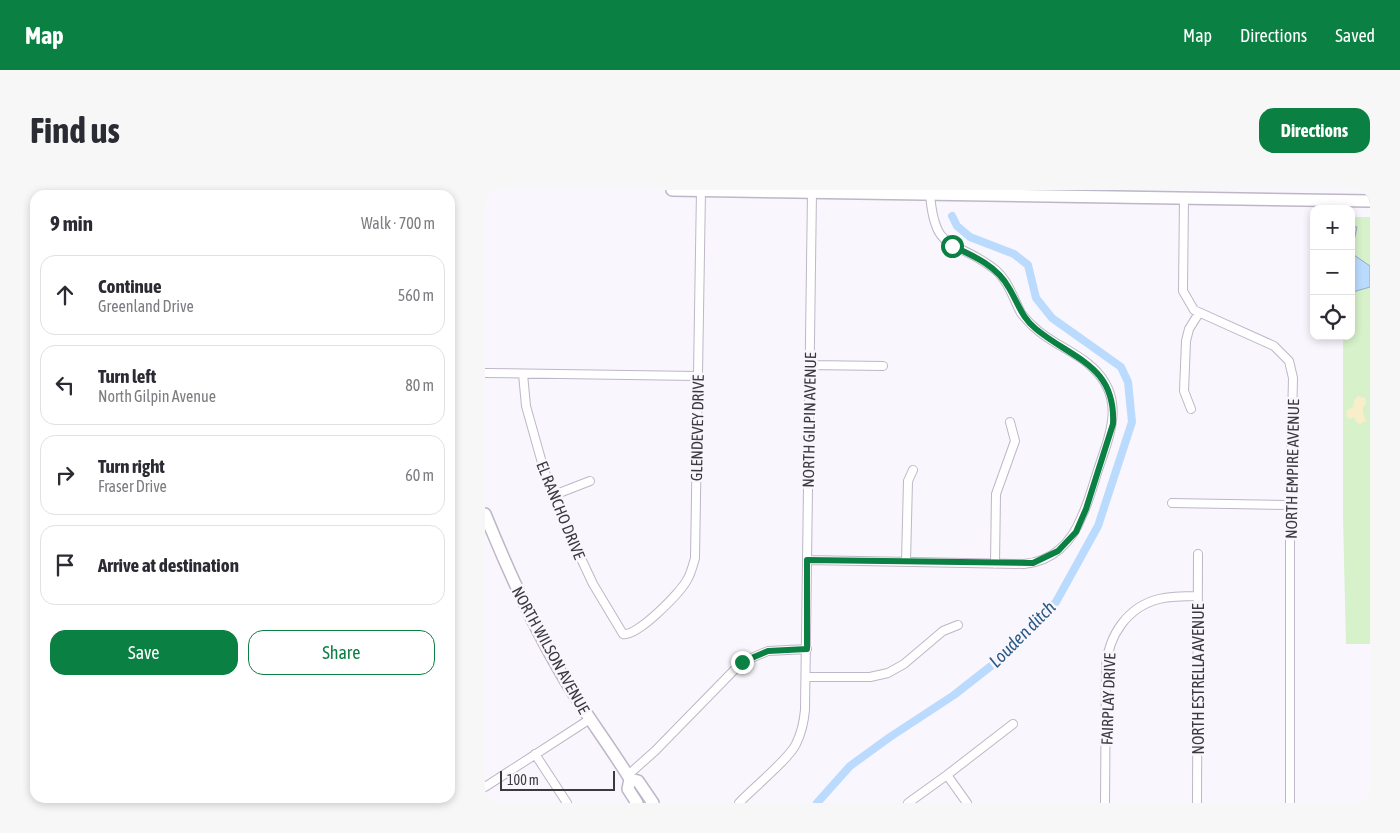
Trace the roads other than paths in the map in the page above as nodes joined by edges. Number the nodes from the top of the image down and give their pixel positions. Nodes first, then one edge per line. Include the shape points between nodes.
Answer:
1 (671, 190) edge
2 (693, 190) edge
3 (701, 190) edge
4 (812, 192) junction
5 (930, 194) junction
6 (1184, 198) junction
7 (1370, 201) edge
8 (1199, 313) junction
9 (810, 365) junction
10 (883, 366) dead end
11 (485, 373) edge
12 (523, 374) junction
13 (697, 376) junction
14 (1191, 408) dead end
15 (1010, 422) dead end
16 (913, 470) dead end
17 (590, 481) dead end
18 (554, 495) junction
19 (1172, 503) dead end
20 (1290, 505) junction
21 (485, 514) edge
22 (1198, 554) dead end
23 (807, 560) junction
24 (906, 562) junction
25 (995, 564) junction
26 (1198, 596) junction
27 (958, 625) dead end
28 (626, 636) joint
29 (807, 649) junction
30 (807, 677) junction
31 (590, 718) junction
32 (1013, 724) dead end
33 (535, 754) junction
34 (947, 775) junction
35 (629, 777) junction
36 (485, 787) edge
37 (567, 803) edge
38 (637, 803) edge
39 (653, 803) edge
40 (739, 803) edge
41 (908, 803) edge
42 (967, 803) edge
43 (1105, 803) edge
44 (1197, 803) edge
45 (1290, 803) edge

1 - 2 main road
2 - 3 main road
3 - 4 main road
3 - 13 street, GLENDEVEY DRIVE
4 - 5 main road
4 - 9 street, NORTH GILPIN AVENUE
5 - 6 main road
5 - 25 street via 931,213 943,238 994,268 1009,287 1022,314 1036,329 1092,366 1108,390 1114,413 1110,437 1076,532 1058,551 1040,561
6 - 7 main road
6 - 8 street, NORTH EMPIRE AVENUE via 1183,291
8 - 14 street via 1186,341 1185,391
8 - 20 street, NORTH EMPIRE AVENUE via 1274,346 1289,361 1293,370
9 - 10 street
9 - 23 street, NORTH GILPIN AVENUE
11 - 12 street
12 - 13 street
12 - 18 street, EL RANCHO DRIVE via 529,416
13 - 28 street, GLENDEVEY DRIVE via 695,558 687,580 647,622
15 - 25 street via 1015,441 997,494
16 - 24 street via 908,481
17 - 18 street
18 - 28 street, EL RANCHO DRIVE via 593,584
19 - 20 street
20 - 45 street, NORTH EMPIRE AVENUE
21 - 31 main road, NORTH WILSON AVENUE via 513,581 561,673
22 - 26 street, NORTH ESTRELLA AVENUE
23 - 24 street
23 - 29 street, NORTH GILPIN AVENUE
24 - 25 street
26 - 43 street, FAIRPLAY DRIVE via 1148,602 1121,624 1110,644 1106,668
26 - 44 street, NORTH ESTRELLA AVENUE
27 - 30 street via 943,631 904,664 888,673 870,677
29 - 30 street, NORTH GILPIN AVENUE
29 - 35 street via 768,651 742,662
30 - 40 street, NORTH GILPIN AVENUE via 804,721 796,745
31 - 33 street
31 - 35 main road, NORTH WILSON AVENUE
32 - 34 street
33 - 36 street
33 - 37 street
34 - 41 street
34 - 42 street
35 - 38 main road, NORTH WILSON AVENUE via 628,789
35 - 39 main road, NORTH WILSON AVENUE via 638,781

